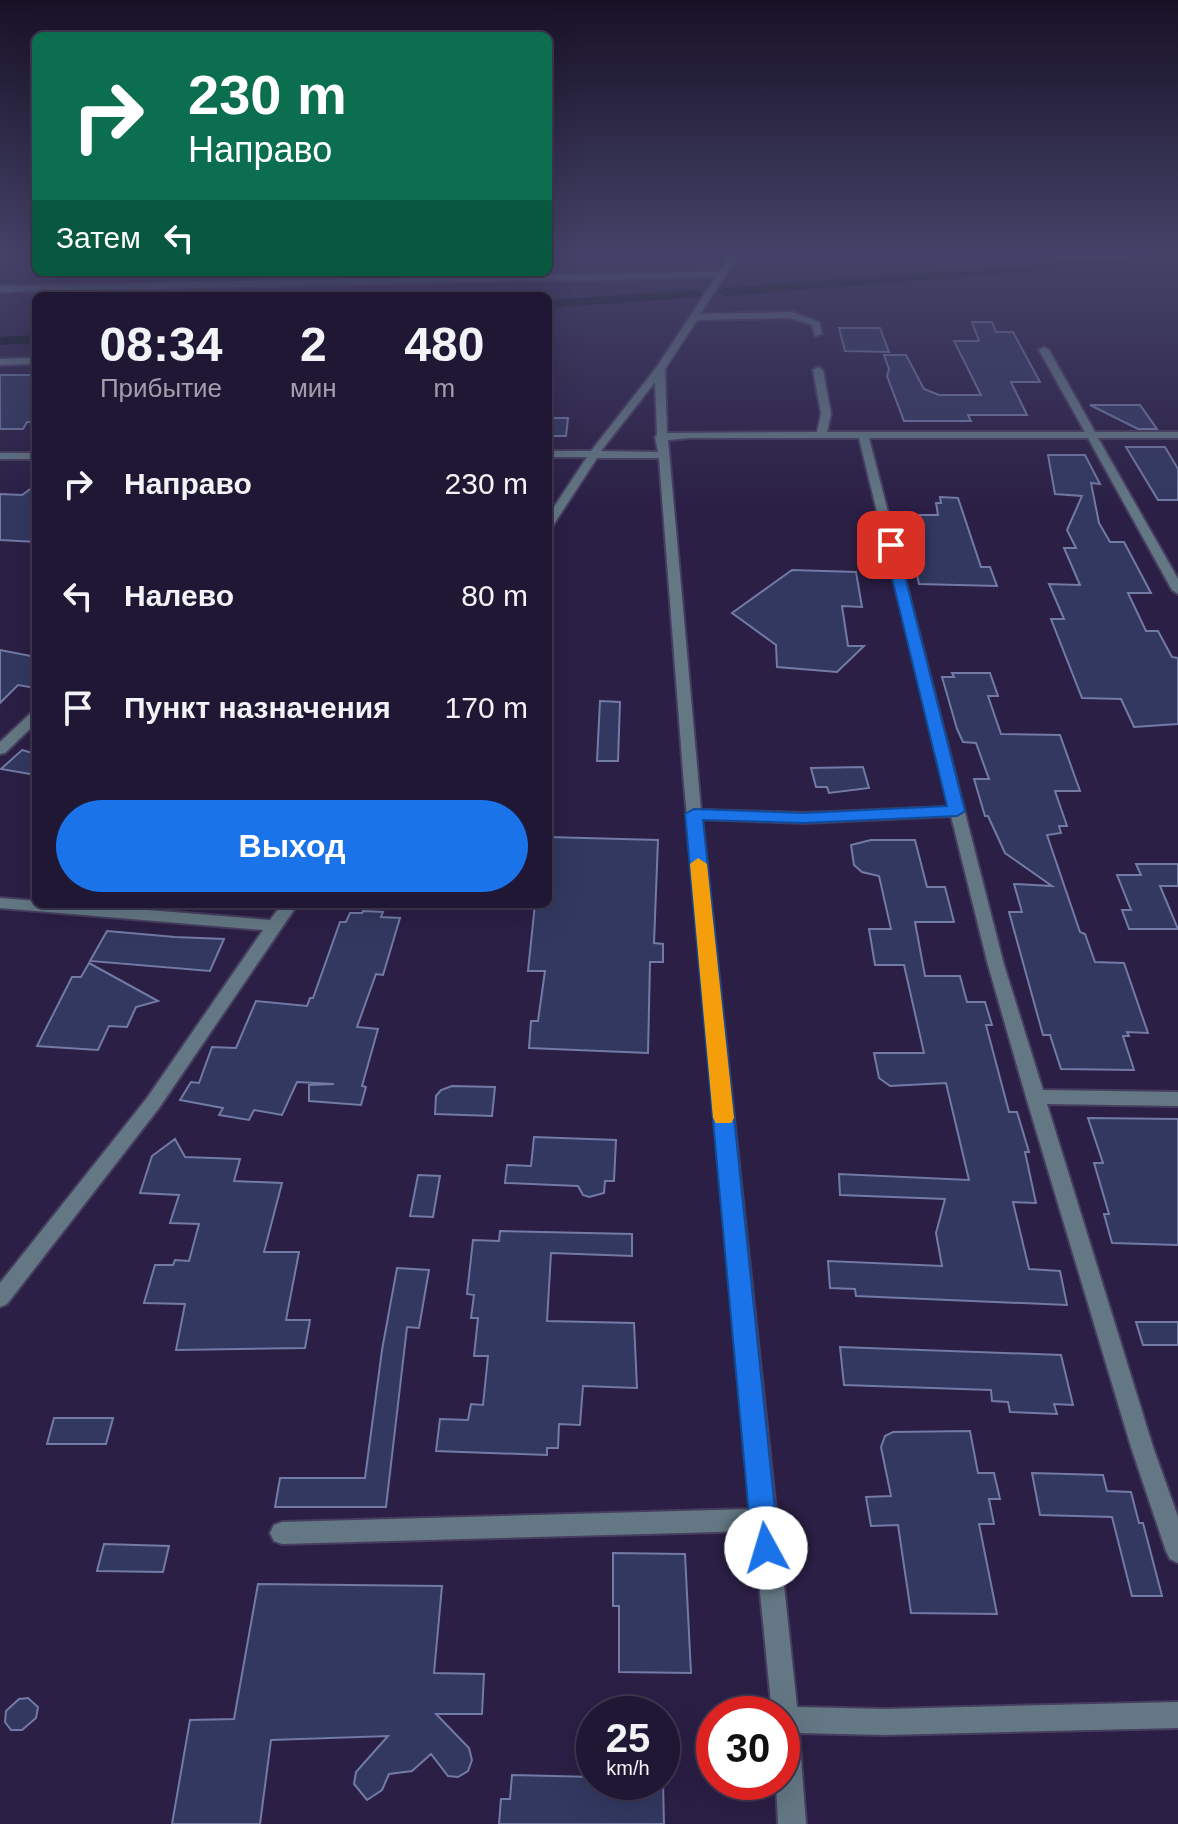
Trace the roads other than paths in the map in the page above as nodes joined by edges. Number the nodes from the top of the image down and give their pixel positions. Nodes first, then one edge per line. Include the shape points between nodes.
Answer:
1 (678, 339) edge
2 (1044, 350) dead end
3 (32, 361) edge
4 (0, 362) edge
5 (660, 369) junction
6 (818, 370) dead end
7 (821, 435) junction
8 (863, 435) junction
9 (1178, 435) edge
10 (1093, 436) junction
11 (661, 446) junction
12 (552, 454) edge
13 (594, 454) junction
14 (32, 456) edge
15 (3, 458) edge
16 (552, 519) edge
17 (1178, 590) edge
18 (32, 720) edge
19 (0, 750) edge
20 (957, 811) junction
21 (694, 814) junction
22 (0, 903) edge
23 (32, 906) edge
24 (60, 908) edge
25 (287, 908) edge
26 (275, 926) junction
27 (1035, 1097) junction
28 (1178, 1099) edge
29 (0, 1298) edge
30 (762, 1520) junction
31 (282, 1533) dead end
32 (1178, 1551) edge
33 (782, 1696) edge
34 (1178, 1715) edge
35 (800, 1720) edge
36 (790, 1800) edge
37 (792, 1824) edge

1 - 5 street
2 - 10 street
3 - 4 street
5 - 11 street
5 - 13 street
6 - 7 street via 826,414
7 - 8 street
7 - 11 street
8 - 10 street
8 - 20 street
9 - 10 street
10 - 17 street
11 - 13 street
11 - 21 street
12 - 13 street
13 - 16 street
14 - 15 street
18 - 19 street
20 - 21 street via 804,818
20 - 27 street
21 - 30 street
22 - 23 street
24 - 26 street
25 - 26 street
26 - 29 street via 153,1103
27 - 28 street
27 - 32 street
30 - 31 street
30 - 33 street
34 - 35 street
36 - 37 street

